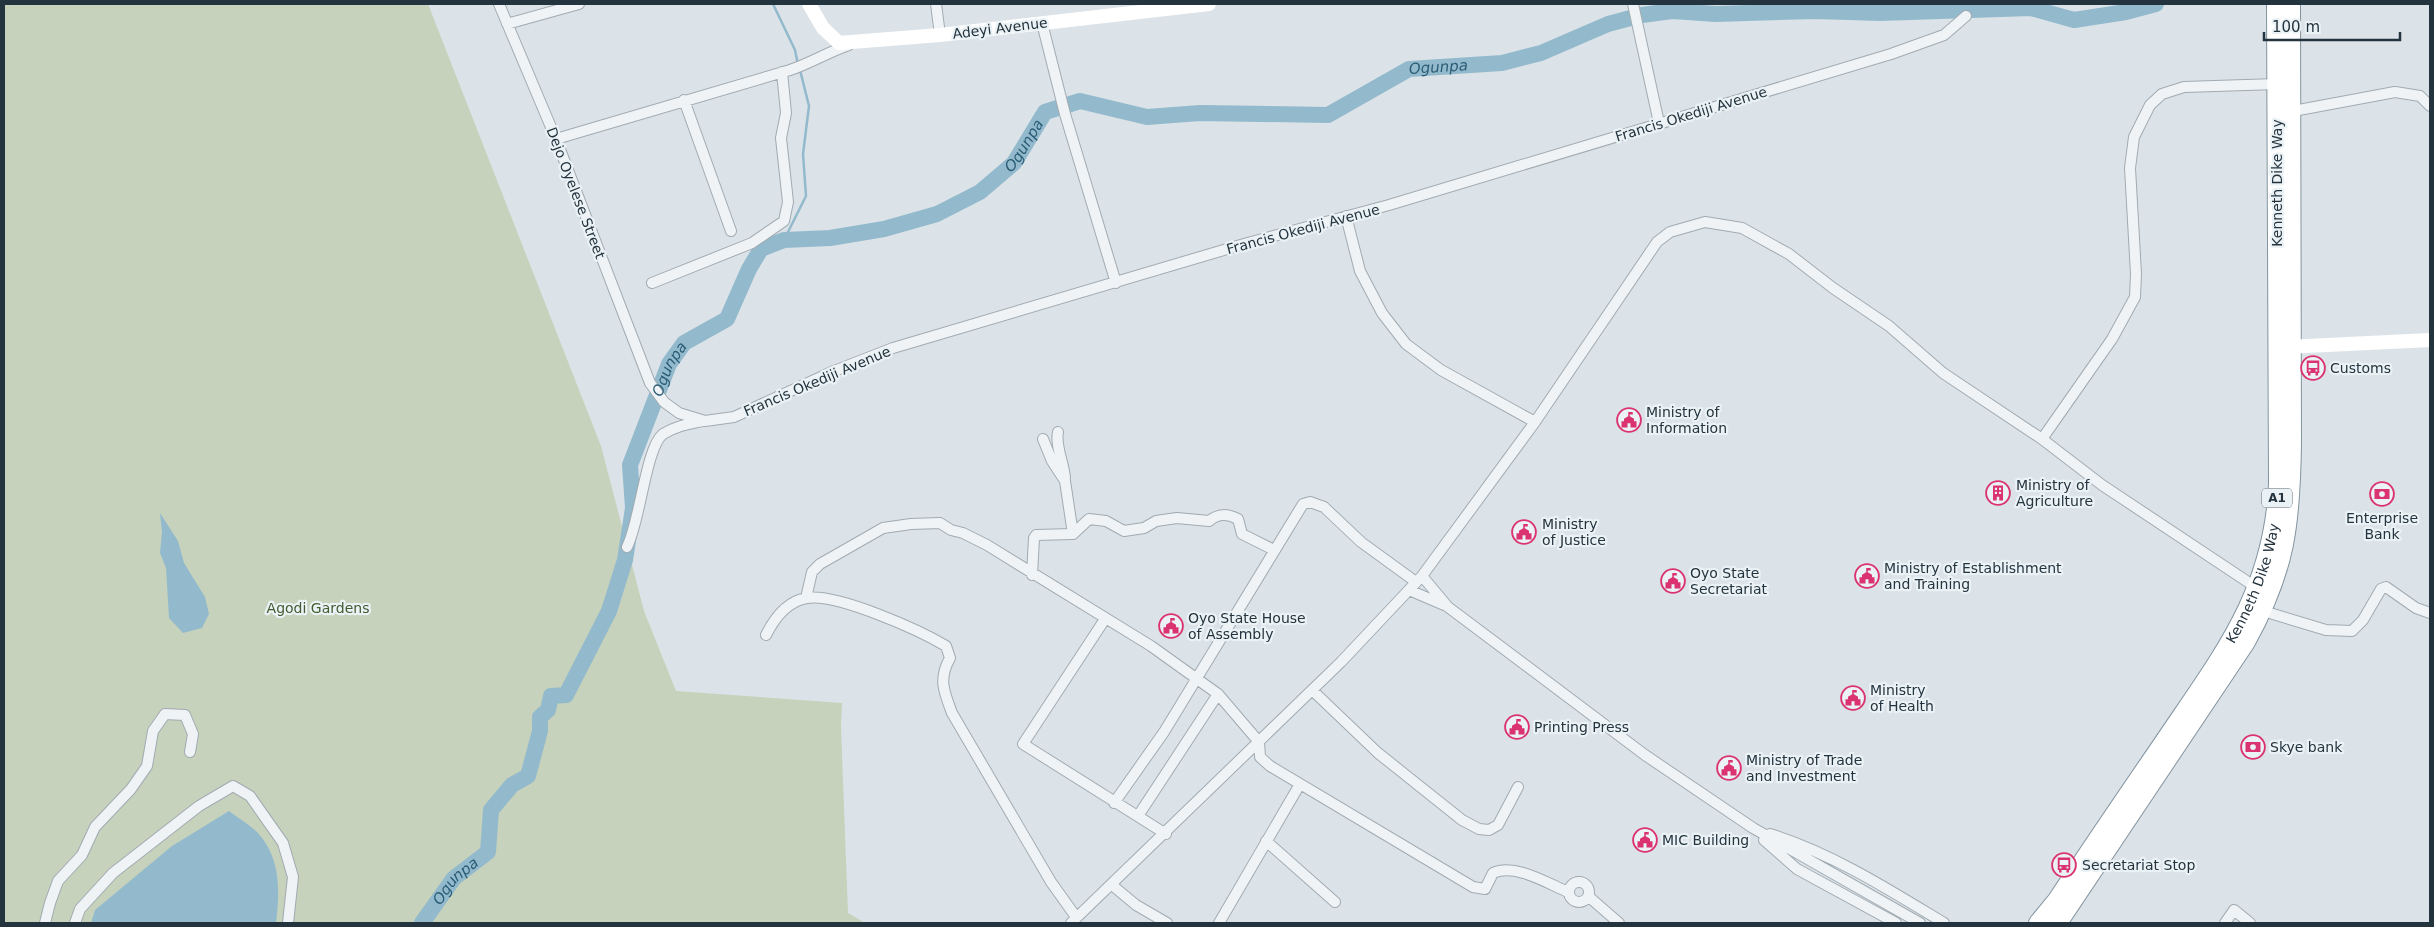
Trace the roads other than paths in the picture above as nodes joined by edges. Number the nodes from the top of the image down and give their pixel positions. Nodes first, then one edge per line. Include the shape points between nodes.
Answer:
1 (499, 4) edge
2 (579, 4) edge
3 (809, 4) edge
4 (936, 4) edge
5 (1209, 4) edge
6 (1633, 4) edge
7 (2276, 4) edge
8 (2291, 4) edge
9 (1133, 9) edge
10 (1966, 16) dead end
11 (1042, 22) junction
12 (507, 24) junction
13 (940, 36) junction
14 (860, 42) junction
15 (786, 71) junction
16 (2277, 84) junction
17 (684, 100) junction
18 (2430, 106) edge
19 (2284, 113) junction
20 (1659, 124) junction
21 (556, 139) junction
22 (1346, 216) junction
23 (731, 231) dead end
24 (652, 283) dead end
25 (1116, 283) junction
26 (2430, 340) edge
27 (2285, 347) junction
28 (650, 382) joint
29 (705, 421) junction
30 (1535, 422) junction
31 (1058, 432) dead end
32 (1043, 439) dead end
33 (2042, 439) junction
34 (1065, 481) junction
35 (1074, 534) junction
36 (627, 546) dead end
37 (1274, 550) junction
38 (1032, 575) junction
39 (1419, 579) junction
40 (2257, 588) junction
41 (1409, 590) junction
42 (806, 598) junction
43 (1448, 607) junction
44 (2263, 611) junction
45 (2430, 613) edge
46 (1105, 619) junction
47 (766, 635) dead end
48 (1195, 677) junction
49 (1312, 690) junction
50 (1218, 694) junction
51 (1259, 742) junction
52 (190, 752) dead end
53 (1300, 784) junction
54 (1518, 787) dead end
55 (1114, 803) junction
56 (1138, 816) junction
57 (1753, 828) junction
58 (1166, 834) junction
59 (1266, 841) junction
60 (1112, 885) junction
61 (1568, 892) junction
62 (1588, 896) junction
63 (1335, 902) dead end
64 (1073, 920) edge
65 (45, 923) edge
66 (75, 923) edge
67 (288, 923) edge
68 (1167, 923) edge
69 (1219, 923) edge
70 (1619, 923) edge
71 (1896, 923) edge
72 (1920, 923) edge
73 (1944, 923) edge
74 (2038, 923) edge
75 (2058, 923) edge
76 (2225, 923) edge
77 (2250, 923) edge

1 - 12 street, Dejo Oyelese Street
2 - 12 street
3 - 14 street, Adeyi Avenue via 832,38 840,43
4 - 13 street
5 - 9 street, Adeyi Avenue
6 - 20 street
7 - 16 highway, Kenneth Dike Way / A1
8 - 19 highway, Kenneth Dike Way / A1
9 - 11 street, Adeyi Avenue
10 - 20 street, Francis Okediji Avenue via 1944,35 1891,54
11 - 13 street, Adeyi Avenue
11 - 25 street
12 - 21 street, Dejo Oyelese Street
13 - 14 street, Adeyi Avenue
14 - 15 street
15 - 17 street
15 - 24 street via 786,113 781,138 788,202 784,221 752,243
16 - 19 highway, Kenneth Dike Way / A1
16 - 33 street via 2184,87 2162,94 2150,105 2134,138 2130,168 2135,297 2112,339
17 - 21 street
17 - 23 street
18 - 19 street via 2420,96 2395,92
19 - 27 highway, Kenneth Dike Way / A1
20 - 22 street, Francis Okediji Avenue
21 - 28 street, Dejo Oyelese Street
22 - 25 street, Francis Okediji Avenue
22 - 30 street via 1360,271 1382,313 1406,344 1441,370
25 - 29 street, Francis Okediji Avenue via 893,348 734,417
26 - 27 street
27 - 40 highway, Kenneth Dike Way / A1 via 2276,513 2268,555
27 - 44 highway, Kenneth Dike Way / A1 via 2289,515 2282,559
28 - 29 street, Francis Okediji Avenue via 664,402 679,413
29 - 36 street via 678,426 661,436 650,462 634,535
30 - 33 street via 1657,242 1670,232 1705,222 1742,228 1789,254 1889,326 1943,373
30 - 39 street
31 - 34 street
32 - 34 street
33 - 40 street via 2102,485
34 - 35 street
35 - 37 street via 1089,518 1106,521 1124,531 1144,528 1156,521 1176,518 1209,521 1227,514 1238,519 1242,534
35 - 38 street via 1036,535
37 - 39 street via 1303,504 1310,502 1324,507 1362,542
37 - 48 street
38 - 42 street via 987,545 940,523 911,524 883,528 820,564 812,572
38 - 46 street
39 - 41 street
39 - 43 street
40 - 74 highway, Kenneth Dike Way / A1 via 2231,641 2057,900
41 - 43 street
41 - 49 street
42 - 47 street via 790,605 774,619
42 - 64 street via 821,598 869,611 946,646 950,658 943,671 942,686 952,713
43 - 57 street via 1645,755
44 - 45 street via 2326,630 2352,631 2363,620 2381,589 2386,587 2416,608
44 - 75 highway, Kenneth Dike Way / A1 via 2228,669
46 - 48 street
46 - 55 street via 1023,744
48 - 50 street
48 - 55 street via 1164,732
49 - 51 street
49 - 54 street via 1378,753 1470,826 1489,830 1498,825
50 - 51 street
50 - 56 street
51 - 53 street via 1260,757
51 - 58 street
52 - 65 street via 193,734 185,715 165,714 152,731 147,766 131,789 95,827 82,855 58,881
53 - 59 street
53 - 61 street via 1477,889 1485,890 1493,873 1500,870 1526,875
55 - 56 street
56 - 58 street
57 - 71 street via 1797,869
57 - 72 street
57 - 73 street via 1824,854
58 - 60 street
59 - 63 street
59 - 69 street
60 - 64 street
60 - 68 street via 1136,905
61 - 62 street via 1576,902
61 - 62 street via 1572,883 1581,881 1588,887
62 - 70 street
66 - 67 street via 80,909 113,873 199,806 233,786 250,796 283,843 293,877
76 - 77 street via 2234,910

